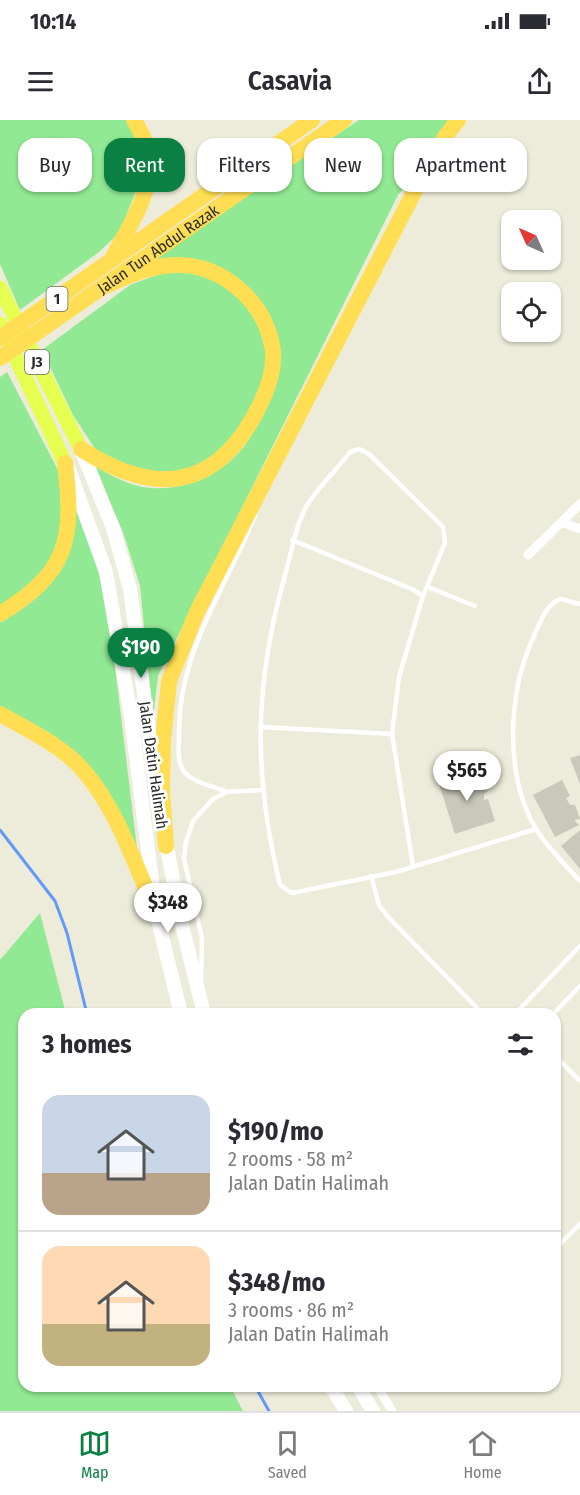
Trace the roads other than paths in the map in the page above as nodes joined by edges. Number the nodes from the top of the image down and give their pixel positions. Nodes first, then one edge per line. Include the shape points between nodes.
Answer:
1 (134, 120) edge
2 (312, 120) edge
3 (344, 120) edge
4 (458, 120) edge
5 (112, 258) junction
6 (105, 286) junction
7 (0, 288) edge
8 (0, 324) edge
9 (0, 338) edge
10 (0, 358) edge
11 (78, 442) junction
12 (62, 455) junction
13 (264, 478) junction
14 (580, 504) edge
15 (561, 522) junction
16 (580, 530) edge
17 (292, 540) junction
18 (528, 555) dead end
19 (428, 587) junction
20 (423, 596) junction
21 (580, 604) edge
22 (475, 606) dead end
23 (0, 614) edge
24 (0, 714) edge
25 (261, 727) junction
26 (392, 734) junction
27 (262, 790) junction
28 (227, 792) junction
29 (537, 829) junction
30 (166, 846) junction
31 (413, 866) junction
32 (371, 876) junction
33 (580, 881) edge
34 (156, 912) junction
35 (580, 947) edge
36 (580, 986) edge
37 (199, 995) junction
38 (180, 1008) edge
39 (202, 1008) edge
40 (477, 1008) edge
41 (521, 1008) edge
42 (559, 1008) edge
43 (561, 1062) edge
44 (580, 1081) edge
45 (580, 1224) edge
46 (574, 1230) junction
47 (580, 1236) edge
48 (561, 1243) edge
49 (335, 1392) edge
50 (362, 1392) edge
51 (381, 1392) edge
52 (346, 1411) edge
53 (374, 1411) edge
54 (392, 1411) edge

1 - 5 highway via 146,142 151,167 132,223
2 - 5 highway, Jalan Tun Abdul Razak / 1
3 - 6 highway, Jalan Tun Abdul Razak / 1
4 - 13 highway via 424,173
5 - 9 highway, Jalan Tun Abdul Razak / 1
6 - 10 highway, Jalan Tun Abdul Razak / 1
6 - 11 highway via 138,272 175,265 206,270 234,284 252,300 264,321 272,346 271,375 244,434 214,465 191,477 165,481 132,476 102,463
7 - 11 main road, Jalan Datin Halimah / J3
8 - 12 main road, Jalan Datin Halimah / J3
11 - 30 main road, Jalan Datin Halimah / J3 via 113,528 130,589
12 - 23 highway via 69,523 57,565 43,584
12 - 34 main road, Jalan Datin Halimah / J3 via 106,572
13 - 28 lane via 249,533 200,633 178,709 182,769 198,781
13 - 30 highway via 197,612 169,681 162,790
14 - 15 street
15 - 16 street
15 - 18 street
17 - 19 lane via 306,507 350,452 359,449 369,454 443,527 445,543
17 - 20 lane
17 - 25 lane via 265,654
19 - 20 lane
19 - 22 lane
20 - 26 lane via 399,677
21 - 29 lane via 561,599 550,606 526,654 518,686 514,723 518,775
24 - 34 highway via 54,746 84,770 112,813
25 - 26 lane
25 - 27 lane
26 - 31 lane
27 - 28 lane
27 - 32 lane via 269,841 283,890 297,892
28 - 37 lane via 202,809 186,842 184,859 202,938
29 - 31 lane
29 - 33 lane
30 - 37 main road, Jalan Datin Halimah / J3
31 - 32 lane
32 - 40 lane via 379,905 388,918
34 - 38 main road, Jalan Datin Halimah / J3
35 - 41 lane
36 - 42 lane
37 - 39 main road, Jalan Datin Halimah / J3
43 - 44 lane
45 - 46 lane
46 - 47 lane
46 - 48 lane
49 - 52 main road
50 - 53 main road
51 - 54 street

